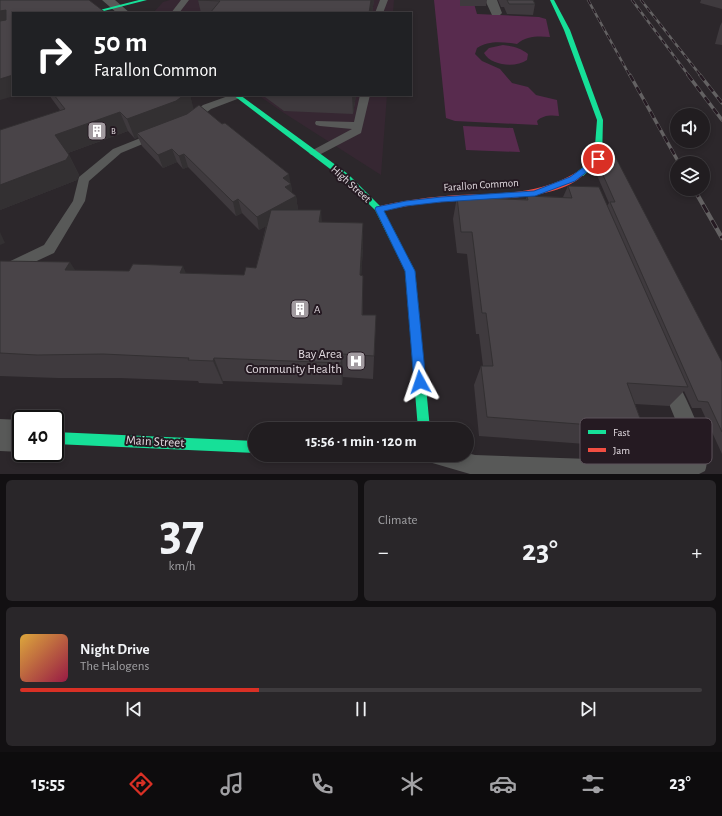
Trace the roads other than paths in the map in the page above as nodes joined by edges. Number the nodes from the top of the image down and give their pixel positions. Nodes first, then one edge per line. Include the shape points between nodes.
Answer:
1 (144, 0) edge
2 (185, 0) edge
3 (384, 0) edge
4 (492, 0) edge
5 (552, 0) edge
6 (116, 7) edge
7 (94, 12) edge
8 (176, 12) edge
9 (379, 12) edge
10 (496, 13) dead end
11 (234, 96) edge
12 (237, 96) edge
13 (365, 96) edge
14 (320, 124) dead end
15 (179, 125) edge
16 (358, 126) junction
17 (166, 131) edge
18 (315, 153) junction
19 (573, 179) junction
20 (587, 194) edge
21 (379, 209) junction
22 (0, 272) edge
23 (662, 364) edge
24 (685, 418) edge
25 (423, 422) edge
26 (0, 435) edge
27 (12, 436) edge
28 (64, 438) edge
29 (248, 447) edge
30 (464, 462) edge
31 (698, 464) edge

1 - 6 street
2 - 8 lane
3 - 9 lane
4 - 10 street
5 - 19 street, Farallon Common via 567,30 600,120 598,159
6 - 7 street
11 - 15 lane via 207,107 186,123
12 - 18 street, High Street
13 - 16 lane
14 - 16 lane
16 - 18 lane via 357,131
17 - 22 lane via 117,151 82,180 80,201 49,250
18 - 21 street, High Street via 345,176
19 - 20 lane
19 - 21 street, Farallon Common via 535,193 406,203
21 - 25 street, High Street via 410,271
23 - 24 lane
26 - 27 street
28 - 29 street, Main Street
30 - 31 lane via 476,465 680,472

